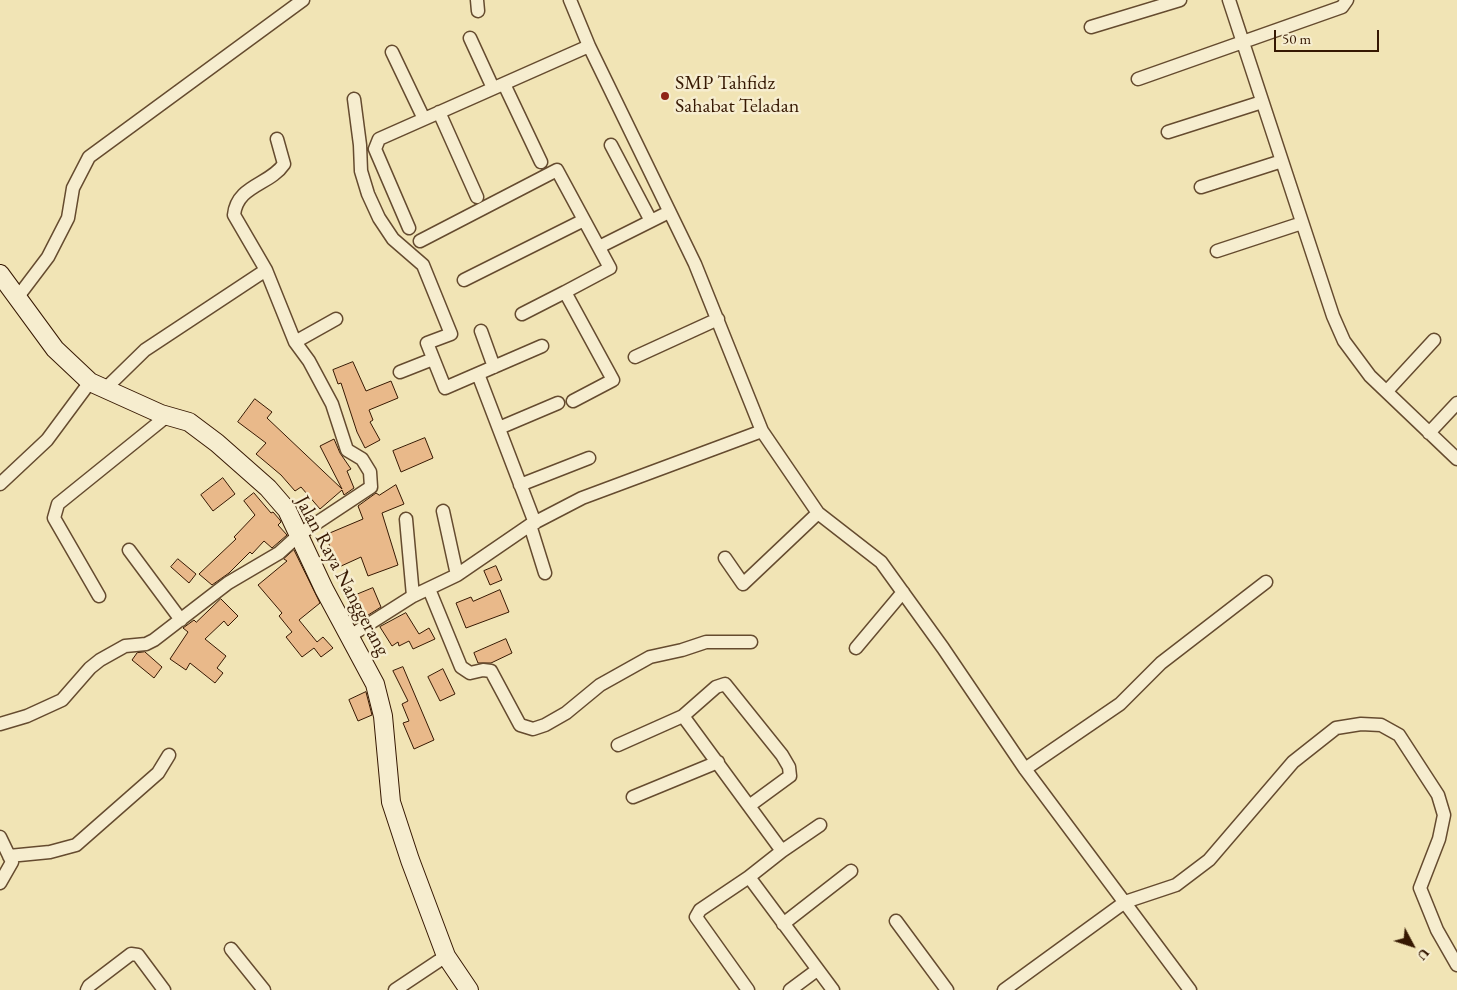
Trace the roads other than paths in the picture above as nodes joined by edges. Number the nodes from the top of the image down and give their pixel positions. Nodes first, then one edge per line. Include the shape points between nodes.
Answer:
1 (303, 0) edge
2 (570, 0) edge
3 (1180, 0) edge
4 (1229, 0) edge
5 (1347, 0) edge
6 (1091, 27) dead end
7 (470, 38) dead end
8 (1243, 43) junction
9 (589, 46) junction
10 (392, 52) dead end
11 (1138, 79) dead end
12 (499, 86) junction
13 (354, 99) dead end
14 (1262, 102) junction
15 (439, 112) junction
16 (424, 119) junction
17 (1168, 132) dead end
18 (277, 139) dead end
19 (611, 146) dead end
20 (1282, 161) junction
21 (541, 162) dead end
22 (1201, 186) dead end
23 (477, 197) dead end
24 (669, 212) junction
25 (584, 220) junction
26 (651, 221) junction
27 (1302, 223) junction
28 (409, 228) dead end
29 (420, 241) dead end
30 (599, 248) junction
31 (1217, 251) dead end
32 (266, 270) junction
33 (0, 274) edge
34 (464, 280) dead end
35 (565, 292) junction
36 (17, 298) junction
37 (522, 314) dead end
38 (336, 319) dead end
39 (718, 319) junction
40 (480, 331) dead end
41 (1434, 340) dead end
42 (295, 342) junction
43 (542, 346) dead end
44 (635, 357) dead end
45 (433, 359) junction
46 (494, 367) junction
47 (400, 372) dead end
48 (478, 374) junction
49 (97, 386) junction
50 (1386, 391) junction
51 (573, 401) dead end
52 (1457, 403) edge
53 (558, 404) dead end
54 (167, 416) junction
55 (499, 428) junction
56 (762, 431) junction
57 (1430, 433) junction
58 (589, 458) dead end
59 (1457, 459) edge
60 (0, 484) edge
61 (520, 485) junction
62 (443, 511) dead end
63 (818, 513) junction
64 (406, 519) dead end
65 (532, 524) junction
66 (300, 534) junction
67 (129, 550) dead end
68 (725, 558) dead end
69 (545, 573) dead end
70 (457, 575) junction
71 (1266, 582) dead end
72 (428, 589) junction
73 (904, 592) junction
74 (99, 596) dead end
75 (413, 596) junction
76 (181, 620) junction
77 (350, 636) junction
78 (752, 642) dead end
79 (856, 648) dead end
80 (683, 716) junction
81 (0, 724) edge
82 (618, 745) dead end
83 (170, 755) dead end
84 (718, 762) junction
85 (1025, 769) junction
86 (633, 797) dead end
87 (749, 806) junction
88 (820, 825) dead end
89 (0, 838) edge
90 (782, 851) junction
91 (9, 856) junction
92 (851, 871) dead end
93 (750, 877) junction
94 (0, 883) edge
95 (1125, 902) junction
96 (896, 921) dead end
97 (783, 924) junction
98 (230, 949) dead end
99 (446, 956) junction
100 (1457, 965) edge
101 (817, 970) junction
102 (87, 990) edge
103 (164, 990) edge
104 (264, 990) edge
105 (395, 990) edge
106 (469, 990) edge
107 (748, 990) edge
108 (790, 990) edge
109 (833, 990) edge
110 (947, 990) edge
111 (1004, 990) edge
112 (1190, 990) edge

1 - 36 street via 90,157 73,188 68,218 52,250
2 - 9 street
3 - 6 street
4 - 8 street
5 - 8 street via 1342,7
7 - 12 street
8 - 11 street
8 - 14 street
9 - 12 street
9 - 24 street
10 - 16 street
12 - 15 street
12 - 21 street
13 - 45 street via 361,171 368,194 393,239 423,265 451,334 427,343
14 - 17 street
14 - 20 street
15 - 16 street
15 - 23 street
16 - 28 street via 379,139 374,146
18 - 32 street via 284,164 241,196 234,215
19 - 26 street
20 - 22 street
20 - 27 street
24 - 26 street
24 - 39 street
25 - 29 street via 557,170
25 - 30 street
25 - 34 street
26 - 30 street
27 - 31 street
27 - 50 street via 1344,341 1370,376
30 - 35 street via 610,268
32 - 42 street
32 - 49 street via 145,350
33 - 36 street, Jalan Raya Nanggerang
35 - 37 street
35 - 51 street via 612,380
36 - 49 street, Jalan Raya Nanggerang via 55,349
38 - 42 street
39 - 44 street
39 - 56 street
40 - 46 street
41 - 50 street
42 - 66 street via 332,404 347,450 359,455 370,472 372,482 369,490
43 - 46 street
45 - 47 street
45 - 48 street via 445,388
46 - 48 street
48 - 55 street
49 - 54 street, Jalan Raya Nanggerang
49 - 60 street
50 - 57 street
52 - 57 street
53 - 55 street
54 - 66 street, Jalan Raya Nanggerang via 189,422 268,488 287,510
54 - 74 street via 58,504 54,518
55 - 61 street
56 - 63 street
56 - 65 street via 582,498
57 - 59 street
58 - 61 street
61 - 65 street
62 - 70 street
63 - 68 street via 743,584
63 - 73 street via 881,562
64 - 75 street
65 - 69 street
65 - 70 street
66 - 76 street via 279,553 228,583
66 - 77 street, Jalan Raya Nanggerang via 324,589
67 - 76 street
70 - 72 street
71 - 85 street via 1161,663 1120,704
72 - 75 street
72 - 78 street via 461,667 470,673 492,671 520,725 528,729 538,728 566,713 600,685 650,657 706,642
73 - 79 street
73 - 85 street
75 - 77 street
76 - 81 street via 146,644 125,646 100,660 62,700
77 - 99 street, Jalan Raya Nanggerang via 375,684 383,716 391,802
80 - 82 street
80 - 84 street
80 - 87 street via 716,687 725,684 782,755 790,776
83 - 91 street via 158,773 76,845 50,852
84 - 86 street
84 - 87 street
85 - 95 street
87 - 90 street
88 - 90 street
89 - 91 street
90 - 93 street
91 - 94 street via 12,862
92 - 97 street
93 - 97 street
93 - 107 street via 700,910 696,917
95 - 100 street via 1176,885 1209,860 1293,762 1336,728 1381,725 1399,735 1438,795 1444,815 1439,839 1420,888 1436,930
95 - 111 street
95 - 112 street
96 - 110 street
97 - 101 street
98 - 104 street
99 - 105 street
99 - 106 street, Jalan Raya Nanggerang
101 - 108 street
101 - 109 street
102 - 103 street via 131,954 138,954

